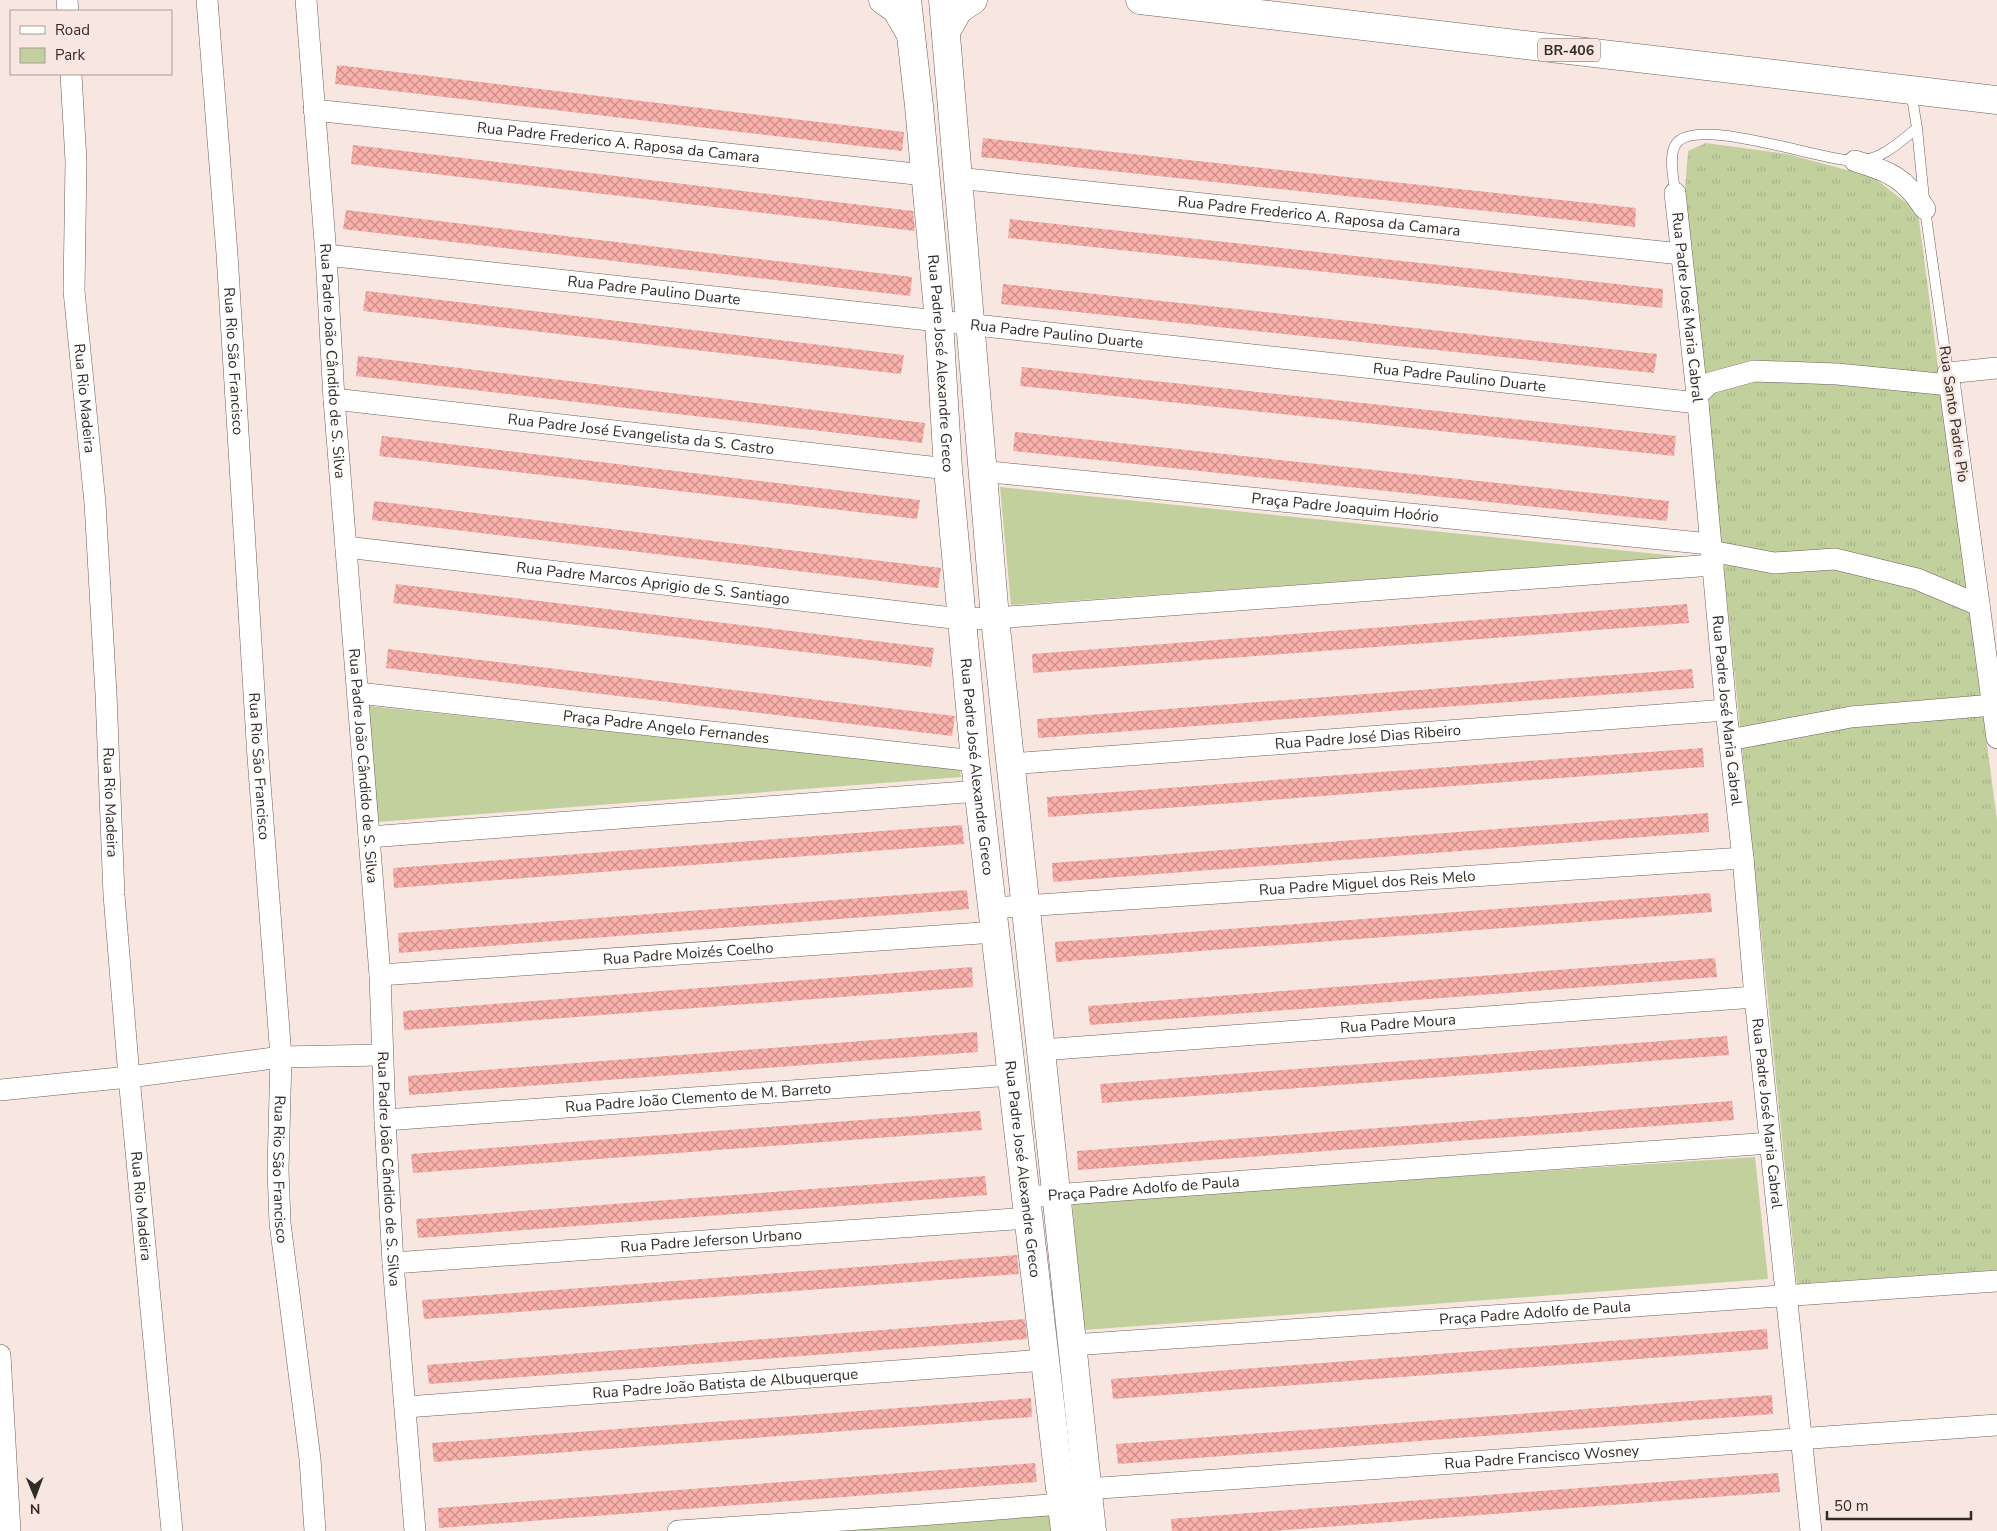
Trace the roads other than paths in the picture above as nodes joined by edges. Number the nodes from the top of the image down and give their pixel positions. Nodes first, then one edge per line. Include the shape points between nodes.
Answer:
1 (207, 0) edge
2 (306, 0) edge
3 (883, 0) edge
4 (906, 0) edge
5 (944, 0) edge
6 (973, 0) edge
7 (1140, 0) edge
8 (1174, 2) edge
9 (946, 32) junction
10 (910, 33) junction
11 (71, 75) edge
12 (1910, 90) junction
13 (1997, 100) edge
14 (314, 110) junction
15 (1917, 128) junction
16 (1854, 161) junction
17 (925, 175) junction
18 (958, 178) junction
19 (1675, 193) joint
20 (1925, 209) junction
21 (1681, 254) junction
22 (326, 255) junction
23 (939, 321) junction
24 (970, 325) junction
25 (1997, 368) edge
26 (1949, 379) junction
27 (334, 399) junction
28 (1697, 399) junction
29 (948, 469) junction
30 (981, 471) junction
31 (346, 547) junction
32 (1711, 553) junction
33 (1979, 605) junction
34 (995, 618) junction
35 (961, 619) junction
36 (358, 693) junction
37 (1993, 695) edge
38 (1726, 710) junction
39 (1997, 738) edge
40 (1729, 740) junction
41 (975, 761) junction
42 (1010, 764) junction
43 (979, 791) junction
44 (369, 837) junction
45 (1743, 858) junction
46 (1025, 906) junction
47 (994, 920) junction
48 (380, 975) junction
49 (1755, 998) junction
50 (1041, 1050) junction
51 (382, 1055) junction
52 (280, 1057) junction
53 (1012, 1075) junction
54 (129, 1077) junction
55 (0, 1090) edge
56 (384, 1120) junction
57 (1770, 1143) junction
58 (1056, 1194) junction
59 (1027, 1208) junction
60 (394, 1263) junction
61 (1997, 1281) edge
62 (1787, 1296) junction
63 (1072, 1345) junction
64 (0, 1355) edge
65 (1045, 1360) junction
66 (406, 1407) junction
67 (1997, 1425) edge
68 (1802, 1439) junction
69 (1087, 1488) junction
70 (1061, 1497) junction
71 (10, 1531) edge
72 (172, 1531) edge
73 (315, 1531) edge
74 (415, 1531) edge
75 (678, 1531) edge
76 (1065, 1531) edge
77 (1092, 1531) edge
78 (1812, 1531) edge

1 - 52 street, Rua Rio São Francisco
2 - 14 street, Rua Padre João Cândido de S. Silva
3 - 10 street via 896,9
4 - 10 street, Rua Padre José Alexandre Greco
5 - 9 street, Rua Padre José Alexandre Greco
6 - 9 street via 958,10
7 - 8 street, BR-406
8 - 12 street, BR-406
9 - 18 street, Rua Padre José Alexandre Greco
10 - 17 street, Rua Padre José Alexandre Greco
11 - 54 street, Rua Rio Madeira via 76,161 74,292 95,503 114,895
12 - 13 street, BR-406
12 - 15 lane, Rua Santo Padre Pio
14 - 17 street, Rua Padre Frederico A. Raposa da Camara
14 - 22 street, Rua Padre João Cândido de S. Silva
15 - 16 lane, Rua Padre José Maria Cabral via 1882,155
15 - 20 lane, Rua Santo Padre Pio
16 - 19 lane, Rua Padre José Maria Cabral via 1732,136 1706,134 1679,141 1673,150
16 - 20 street via 1895,176 1908,186
17 - 23 street, Rua Padre José Alexandre Greco
18 - 21 street, Rua Padre Frederico A. Raposa da Camara
18 - 24 street, Rua Padre José Alexandre Greco
19 - 21 street, Rua Padre José Maria Cabral
20 - 26 lane, Rua Santo Padre Pio
21 - 28 street, Rua Padre José Maria Cabral
22 - 23 street, Rua Padre Paulino Duarte
22 - 27 street, Rua Padre João Cândido de S. Silva
23 - 24 street, Rua Padre Paulino Duarte
23 - 29 street, Rua Padre José Alexandre Greco
24 - 28 street, Rua Padre Paulino Duarte
24 - 30 street, Rua Padre José Alexandre Greco
25 - 26 street
26 - 28 street via 1754,371 1710,384
26 - 33 street, Rua Santo Padre Pio
27 - 29 street, Rua Padre José Evangelista da S. Castro
27 - 31 street, Rua Padre João Cândido de S. Silva
28 - 32 street, Rua Padre José Maria Cabral
29 - 35 street, Rua Padre José Alexandre Greco
30 - 32 street, Praça Padre Joaquim Hoório
30 - 34 street, Rua Padre José Alexandre Greco
31 - 35 street, Rua Padre Marcos Aprigio de S. Santiago
31 - 36 street, Rua Padre João Cândido de S. Silva
32 - 33 street via 1774,563 1835,559 1916,579
32 - 34 street
32 - 38 street, Rua Padre José Maria Cabral
33 - 37 street, Rua Santo Padre Pio
34 - 35 street, Rua Padre Marcos Aprigio de S. Santiago
34 - 42 street, Rua Padre José Alexandre Greco
35 - 41 street, Rua Padre José Alexandre Greco
36 - 41 street, Praça Padre Angelo Fernandes
36 - 44 street, Rua Padre João Cândido de S. Silva
37 - 39 street, Rua Santo Padre Pio
37 - 40 street
38 - 40 street, Rua Padre José Maria Cabral
38 - 42 street, Rua Padre José Dias Ribeiro
40 - 45 street, Rua Padre José Maria Cabral
41 - 43 street, Rua Padre José Alexandre Greco
42 - 46 street, Rua Padre José Alexandre Greco
43 - 44 street
43 - 47 street, Rua Padre José Alexandre Greco
44 - 48 street, Rua Padre João Cândido de S. Silva
45 - 46 street, Rua Padre Miguel dos Reis Melo
45 - 49 street, Rua Padre José Maria Cabral
46 - 47 street, Rua Padre Miguel dos Reis Melo
46 - 50 street, Rua Padre José Alexandre Greco
47 - 48 street, Rua Padre Moizés Coelho
47 - 53 street, Rua Padre José Alexandre Greco
48 - 51 street, Rua Padre João Cândido de S. Silva
49 - 50 street, Rua Padre Moura
49 - 57 street, Rua Padre José Maria Cabral
50 - 58 street, Rua Padre José Alexandre Greco
51 - 52 street
51 - 56 street, Rua Padre João Cândido de S. Silva
52 - 54 street
52 - 73 street, Rua Rio São Francisco via 280,1223 310,1459
53 - 56 street, Rua Padre João Clemento de M. Barreto
53 - 59 street, Rua Padre José Alexandre Greco
54 - 55 street
54 - 72 street, Rua Rio Madeira
56 - 60 street, Rua Padre João Cândido de S. Silva
57 - 58 street, Praça Padre Adolfo de Paula
57 - 62 street, Rua Padre José Maria Cabral
58 - 59 street, Praça Padre Adolfo de Paula
58 - 63 street, Rua Padre José Alexandre Greco
59 - 60 street, Rua Padre Jeferson Urbano
59 - 65 street, Rua Padre José Alexandre Greco
60 - 66 street, Rua Padre João Cândido de S. Silva
61 - 62 street, Praça Padre Adolfo de Paula
62 - 63 street, Praça Padre Adolfo de Paula
62 - 68 street, Rua Padre José Maria Cabral
63 - 69 street, Rua Padre José Alexandre Greco
64 - 71 street
65 - 66 street, Rua Padre João Batista de Albuquerque
65 - 70 street, Rua Padre José Alexandre Greco
66 - 74 street, Rua Padre João Cândido de S. Silva
67 - 68 street, Rua Padre Francisco Wosney
68 - 69 street, Rua Padre Francisco Wosney
68 - 78 street, Rua Padre José Maria Cabral
69 - 70 street, Rua Padre Francisco Wosney
69 - 77 street, Rua Padre José Alexandre Greco
70 - 75 street, Rua Padre Francisco Wosney via 920,1516
70 - 76 street, Rua Padre José Alexandre Greco

